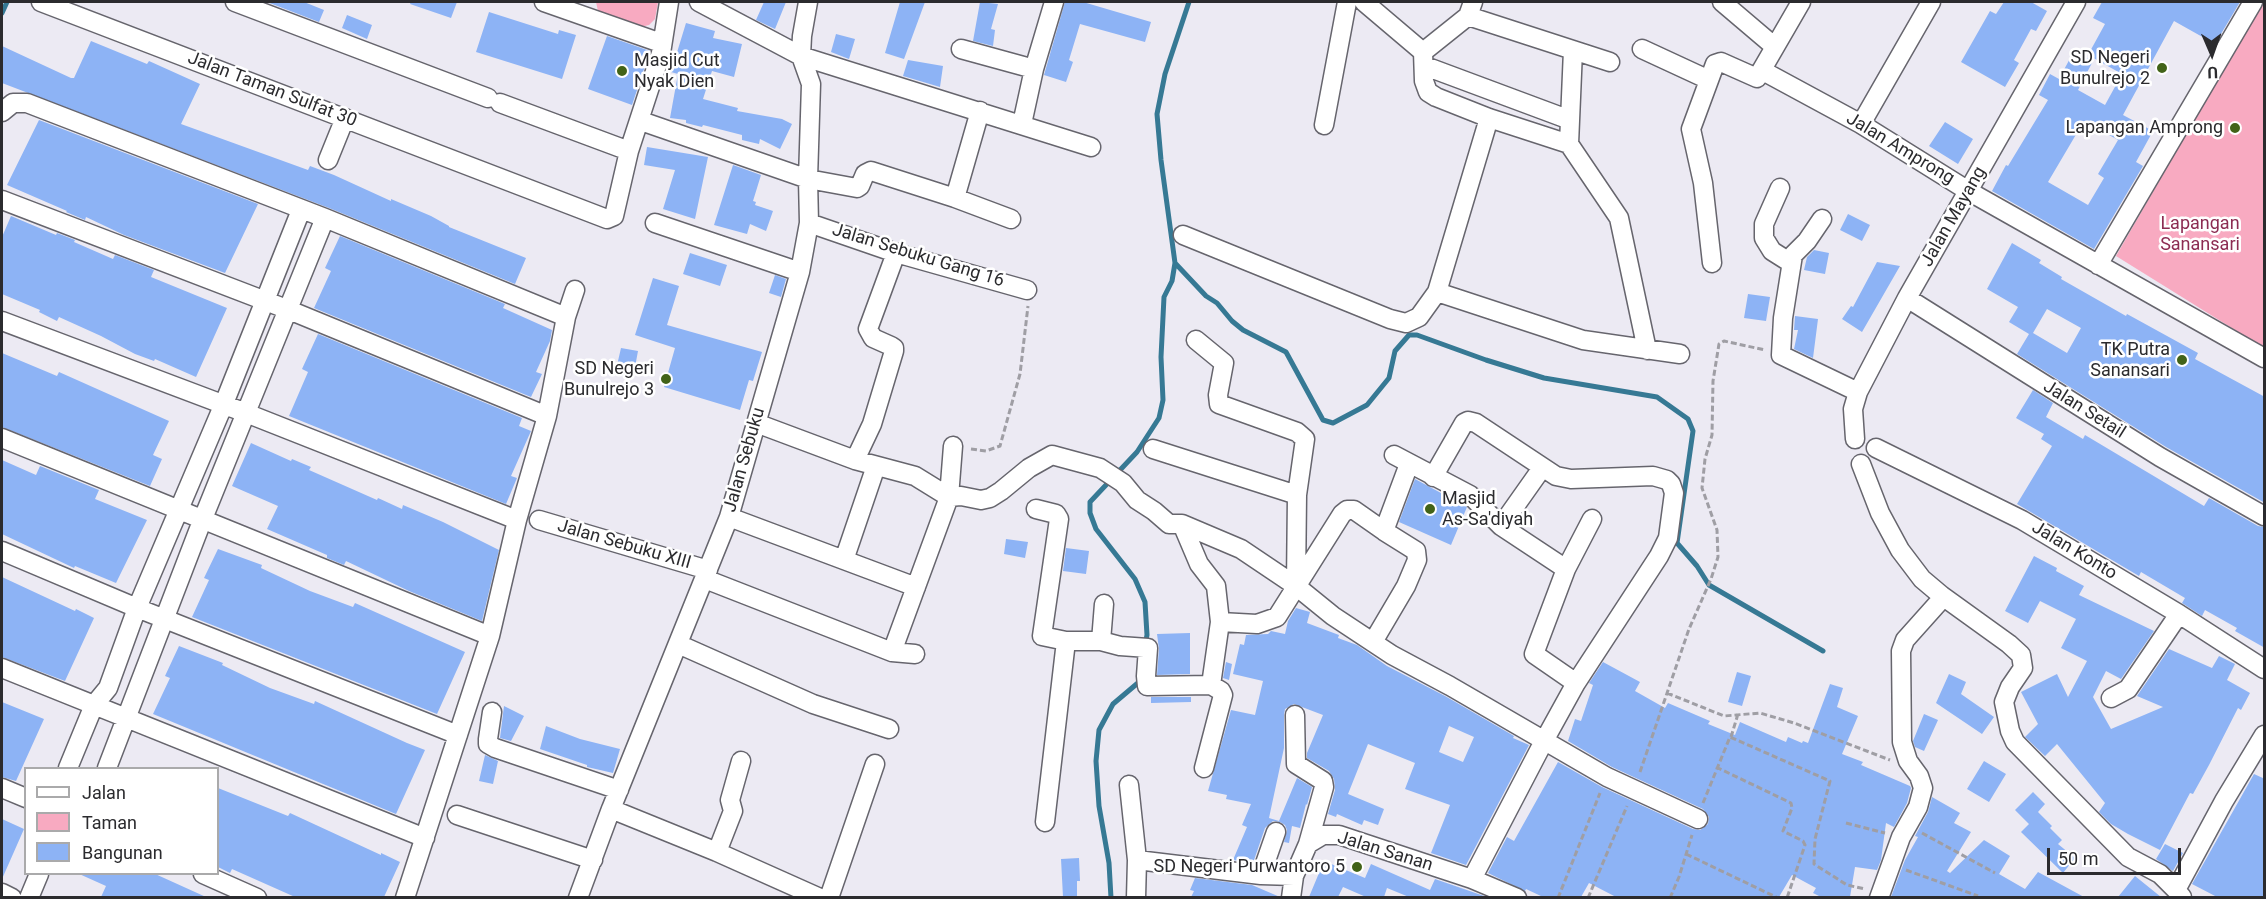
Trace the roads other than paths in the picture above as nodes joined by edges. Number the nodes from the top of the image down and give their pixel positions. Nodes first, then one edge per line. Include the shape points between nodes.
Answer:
1 (41, 2) edge
2 (235, 2) edge
3 (544, 2) edge
4 (669, 2) edge
5 (699, 2) edge
6 (808, 2) edge
7 (1054, 2) edge
8 (1347, 2) edge
9 (1364, 2) edge
10 (1722, 2) edge
11 (1801, 2) edge
12 (1931, 2) edge
13 (2076, 2) edge
14 (2253, 2) edge
15 (588, 9) edge
16 (1470, 9) edge
17 (661, 43) junction
18 (1775, 47) junction
19 (962, 49) dead end
20 (1642, 49) dead end
21 (1573, 50) junction
22 (801, 56) junction
23 (1424, 59) junction
24 (1610, 62) dead end
25 (1034, 69) junction
26 (1763, 70) junction
27 (1710, 80) junction
28 (980, 111) junction
29 (2, 112) edge
30 (345, 118) junction
31 (1490, 118) junction
32 (1570, 120) junction
33 (641, 121) dead end
34 (1022, 124) junction
35 (1861, 124) junction
36 (1324, 125) dead end
37 (1569, 144) junction
38 (1091, 147) dead end
39 (629, 151) junction
40 (328, 160) dead end
41 (808, 179) junction
42 (1779, 188) dead end
43 (1970, 192) junction
44 (955, 198) junction
45 (2, 200) edge
46 (301, 210) junction
47 (325, 218) junction
48 (1011, 219) dead end
49 (1822, 219) dead end
50 (655, 223) dead end
51 (809, 223) junction
52 (1183, 235) dead end
53 (896, 253) junction
54 (1712, 263) dead end
55 (1791, 263) junction
56 (2097, 265) junction
57 (800, 272) junction
58 (574, 290) dead end
59 (1027, 290) road end
60 (1437, 292) junction
61 (1907, 298) junction
62 (265, 301) junction
63 (289, 310) junction
64 (566, 317) junction
65 (2, 321) edge
66 (1196, 340) dead end
67 (1647, 350) junction
68 (1680, 354) dead end
69 (2265, 358) edge
70 (1858, 392) junction
71 (223, 406) junction
72 (246, 413) junction
73 (547, 416) junction
74 (756, 423) junction
75 (2, 438) edge
76 (1855, 439) junction
77 (953, 446) road end
78 (1876, 448) junction
79 (1153, 449) dead end
80 (855, 460) junction
81 (1861, 464) junction
82 (876, 466) junction
83 (1542, 468) junction
84 (1433, 477) junction
85 (1297, 495) junction
86 (949, 496) junction
87 (1036, 509) dead end
88 (178, 511) junction
89 (2265, 516) edge
90 (729, 517) junction
91 (1592, 519) dead end
92 (518, 520) junction
93 (539, 520) dead end
94 (202, 521) junction
95 (1182, 524) junction
96 (1501, 526) junction
97 (1384, 531) junction
98 (2, 551) edge
99 (844, 560) junction
100 (1566, 568) junction
101 (707, 574) junction
102 (916, 586) junction
103 (1296, 586) junction
104 (1941, 595) junction
105 (1104, 604) dead end
106 (138, 608) junction
107 (2179, 614) junction
108 (166, 618) junction
109 (1220, 622) junction
110 (490, 636) junction
111 (1066, 641) junction
112 (1101, 641) junction
113 (1373, 642) junction
114 (678, 644) junction
115 (892, 652) junction
116 (915, 654) dead end
117 (2, 668) edge
118 (2265, 669) edge
119 (1576, 682) junction
120 (1211, 685) junction
121 (2111, 698) dead end
122 (93, 705) junction
123 (492, 712) dead end
124 (1295, 715) dead end
125 (128, 718) junction
126 (889, 729) dead end
127 (458, 735) junction
128 (2265, 735) edge
129 (1544, 741) junction
130 (741, 761) dead end
131 (875, 764) dead end
132 (68, 767) edge
133 (107, 767) edge
134 (1204, 768) dead end
135 (1129, 785) dead end
136 (2, 788) edge
137 (619, 790) junction
138 (24, 797) edge
139 (611, 809) junction
140 (457, 815) dead end
141 (1698, 819) dead end
142 (1045, 822) dead end
143 (1276, 832) dead end
144 (425, 838) junction
145 (1308, 844) junction
146 (717, 852) junction
147 (593, 860) junction
148 (1137, 860) junction
149 (38, 875) edge
150 (208, 875) edge
151 (1261, 875) junction
152 (1294, 876) junction
153 (1472, 879) junction
154 (2, 893) edge
155 (2179, 894) edge
156 (1880, 895) edge
157 (12, 897) edge
158 (29, 897) edge
159 (257, 897) edge
160 (405, 897) edge
161 (578, 897) edge
162 (820, 897) edge
163 (829, 897) edge
164 (1136, 897) edge
165 (1291, 897) edge
166 (1516, 897) edge

1 - 30 street, Jalan Taman Sulfat 30
2 - 39 street
3 - 15 street
4 - 17 street
5 - 22 street
6 - 22 street, Jalan Sebuku
7 - 25 street
8 - 36 street
9 - 23 street
10 - 18 street
11 - 18 street
12 - 35 street
13 - 43 street, Jalan Mayang
14 - 56 street
15 - 17 street
16 - 21 street
16 - 23 street
17 - 39 street
18 - 26 street
19 - 25 street
20 - 27 street
21 - 24 street
21 - 32 street
22 - 28 street
22 - 41 street, Jalan Sebuku via 810,84
23 - 31 street via 1428,92
23 - 32 street
25 - 34 street
26 - 27 street via 1755,78 1719,62
26 - 35 street, Jalan Amprong
27 - 54 street via 1691,131
28 - 34 street
28 - 44 street
29 - 46 street via 13,103 27,103
30 - 39 street, Jalan Taman Sulfat 30 via 602,219 611,218
30 - 40 street
31 - 37 street
31 - 60 street
32 - 37 street
33 - 41 street
34 - 38 street
35 - 43 street, Jalan Amprong
37 - 67 street via 1619,218
41 - 44 street via 856,188 871,171
41 - 51 street, Jalan Sebuku
42 - 55 street via 1764,224 1764,238 1772,251
43 - 56 street, Jalan Amprong
43 - 61 street, Jalan Mayang
44 - 48 street
45 - 62 street
46 - 47 street
46 - 62 street
47 - 63 street
47 - 64 street
49 - 55 street via 1795,252
50 - 57 street
51 - 53 street, Jalan Sebuku Gang 16
51 - 57 street, Jalan Sebuku
52 - 60 street via 1406,323 1419,317
53 - 59 street, Jalan Sebuku Gang 16
53 - 80 street via 868,329 873,338 894,351 872,424
55 - 70 street via 1781,355
56 - 69 street, Jalan Amprong
57 - 74 street, Jalan Sebuku
58 - 64 street
60 - 67 street via 1583,340
61 - 70 street, Jalan Mayang
61 - 89 street, Jalan Setail via 2160,458
62 - 63 street
62 - 71 street
63 - 72 street
63 - 73 street
64 - 73 street
65 - 71 street
66 - 85 street via 1224,363 1219,404 1297,432 1305,439
67 - 68 street
70 - 76 street, Jalan Mayang via 1853,409
71 - 72 street
71 - 88 street
72 - 92 street
72 - 94 street
73 - 92 street
74 - 80 street
74 - 90 street, Jalan Sebuku
75 - 88 street
76 - 78 street via 1868,438
76 - 81 street via 1850,453
77 - 86 street
78 - 81 street via 1873,459
78 - 107 street, Jalan Konto via 2022,520
79 - 85 street
80 - 82 street
81 - 104 street via 1900,550 1922,579
82 - 86 street via 915,476
82 - 99 street
83 - 84 street via 1468,421
83 - 96 street
83 - 119 street via 1563,479 1653,476 1667,480 1674,493 1668,538 1659,556
84 - 96 street via 1470,495
84 - 97 street via 1402,460
85 - 103 street
86 - 95 street via 990,498 1052,455 1100,468 1169,524
86 - 102 street
87 - 111 street via 1056,514 1059,519 1041,634 1044,638
88 - 94 street
88 - 106 street
90 - 99 street
90 - 101 street, Jalan Sebuku
91 - 100 street
92 - 110 street
93 - 101 street, Jalan Sebuku XIII
94 - 108 street
94 - 110 street
95 - 103 street via 1241,549
95 - 109 street via 1198,564 1216,586
96 - 100 street
97 - 103 street via 1354,510 1347,510
97 - 113 street via 1416,551 1417,560
98 - 106 street
99 - 102 street
100 - 119 street via 1534,654
101 - 114 street, Jalan Sebuku
101 - 115 street, Jalan Sebuku XIII
102 - 115 street
103 - 109 street via 1277,617 1257,624
103 - 113 street
104 - 155 street via 2021,656 2023,668 2004,702 2015,742 2128,857 2160,874
104 - 156 street via 1905,640 1899,660 1902,742 1918,776 1918,807 1904,831
105 - 112 street
106 - 108 street
106 - 122 street via 108,688
107 - 118 street, Jalan Konto
107 - 121 street via 2128,689
108 - 125 street
108 - 127 street
109 - 120 street
110 - 127 street
111 - 112 street
111 - 142 street
112 - 120 street via 1148,648 1148,686
113 - 129 street
114 - 126 street via 813,704
114 - 137 street, Jalan Sebuku
115 - 116 street, Jalan Sebuku XIII
117 - 122 street
119 - 129 street
120 - 134 street via 1222,694
122 - 125 street
122 - 132 street
123 - 137 street via 488,739 495,748
124 - 145 street via 1296,764 1323,781 1324,787
125 - 133 street
125 - 144 street
127 - 144 street
128 - 155 street via 2224,801
129 - 141 street via 1607,777
129 - 153 street
130 - 146 street via 729,800 733,811
131 - 163 street
135 - 148 street
136 - 138 street
137 - 139 street, Jalan Sebuku
139 - 146 street
139 - 147 street, Jalan Sebuku
140 - 147 street
143 - 151 street
144 - 160 street
145 - 152 street
145 - 153 street, Jalan Sanan via 1323,835 1339,835
146 - 162 street
147 - 161 street, Jalan Sebuku
148 - 151 street
148 - 164 street
149 - 158 street
150 - 159 street
151 - 152 street
152 - 165 street
153 - 166 street, Jalan Sanan
154 - 157 street

